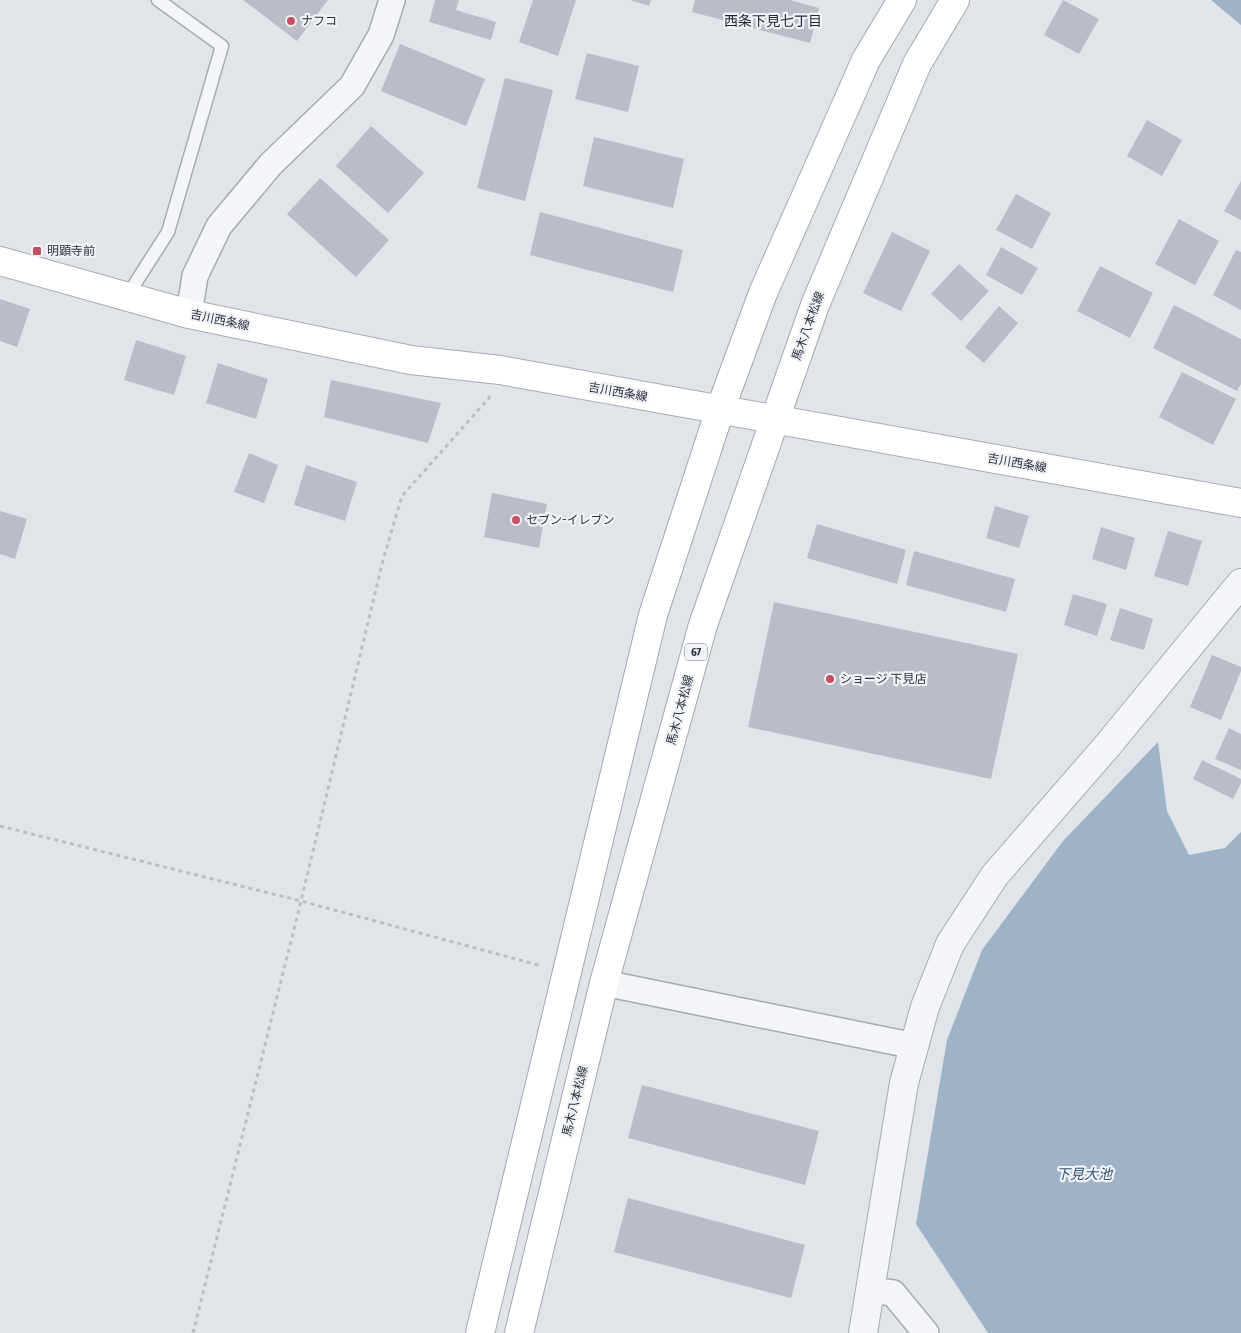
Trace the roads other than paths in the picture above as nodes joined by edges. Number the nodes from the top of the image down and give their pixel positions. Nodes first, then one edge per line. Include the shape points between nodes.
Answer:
1 (158, 0) edge
2 (392, 0) edge
3 (902, 0) edge
4 (955, 0) edge
5 (0, 261) edge
6 (127, 296) junction
7 (189, 314) junction
8 (720, 410) junction
9 (774, 420) junction
10 (1241, 503) edge
11 (1241, 584) edge
12 (604, 983) junction
13 (915, 1046) junction
14 (870, 1290) junction
15 (480, 1333) edge
16 (520, 1333) edge
17 (863, 1333) edge
18 (926, 1333) edge

1 - 6 lane via 222,46 168,232
2 - 7 street via 381,35 352,86 272,164 218,226 195,276
3 - 8 main road via 862,69 763,293
4 - 9 main road, 馬木八本松線 / 67 via 917,64 815,305
5 - 6 main road, 吉川西条線
6 - 7 main road, 吉川西条線
7 - 8 main road, 吉川西条線 via 411,360 500,370
8 - 9 main road, 吉川西条線
8 - 15 main road via 653,615
9 - 10 main road, 吉川西条線
9 - 12 main road, 馬木八本松線 / 67 via 703,625
11 - 13 street via 995,875 950,944 925,1007
12 - 13 street
12 - 16 main road, 馬木八本松線 / 67
13 - 14 street via 904,1083
14 - 17 street
14 - 18 street via 893,1293

